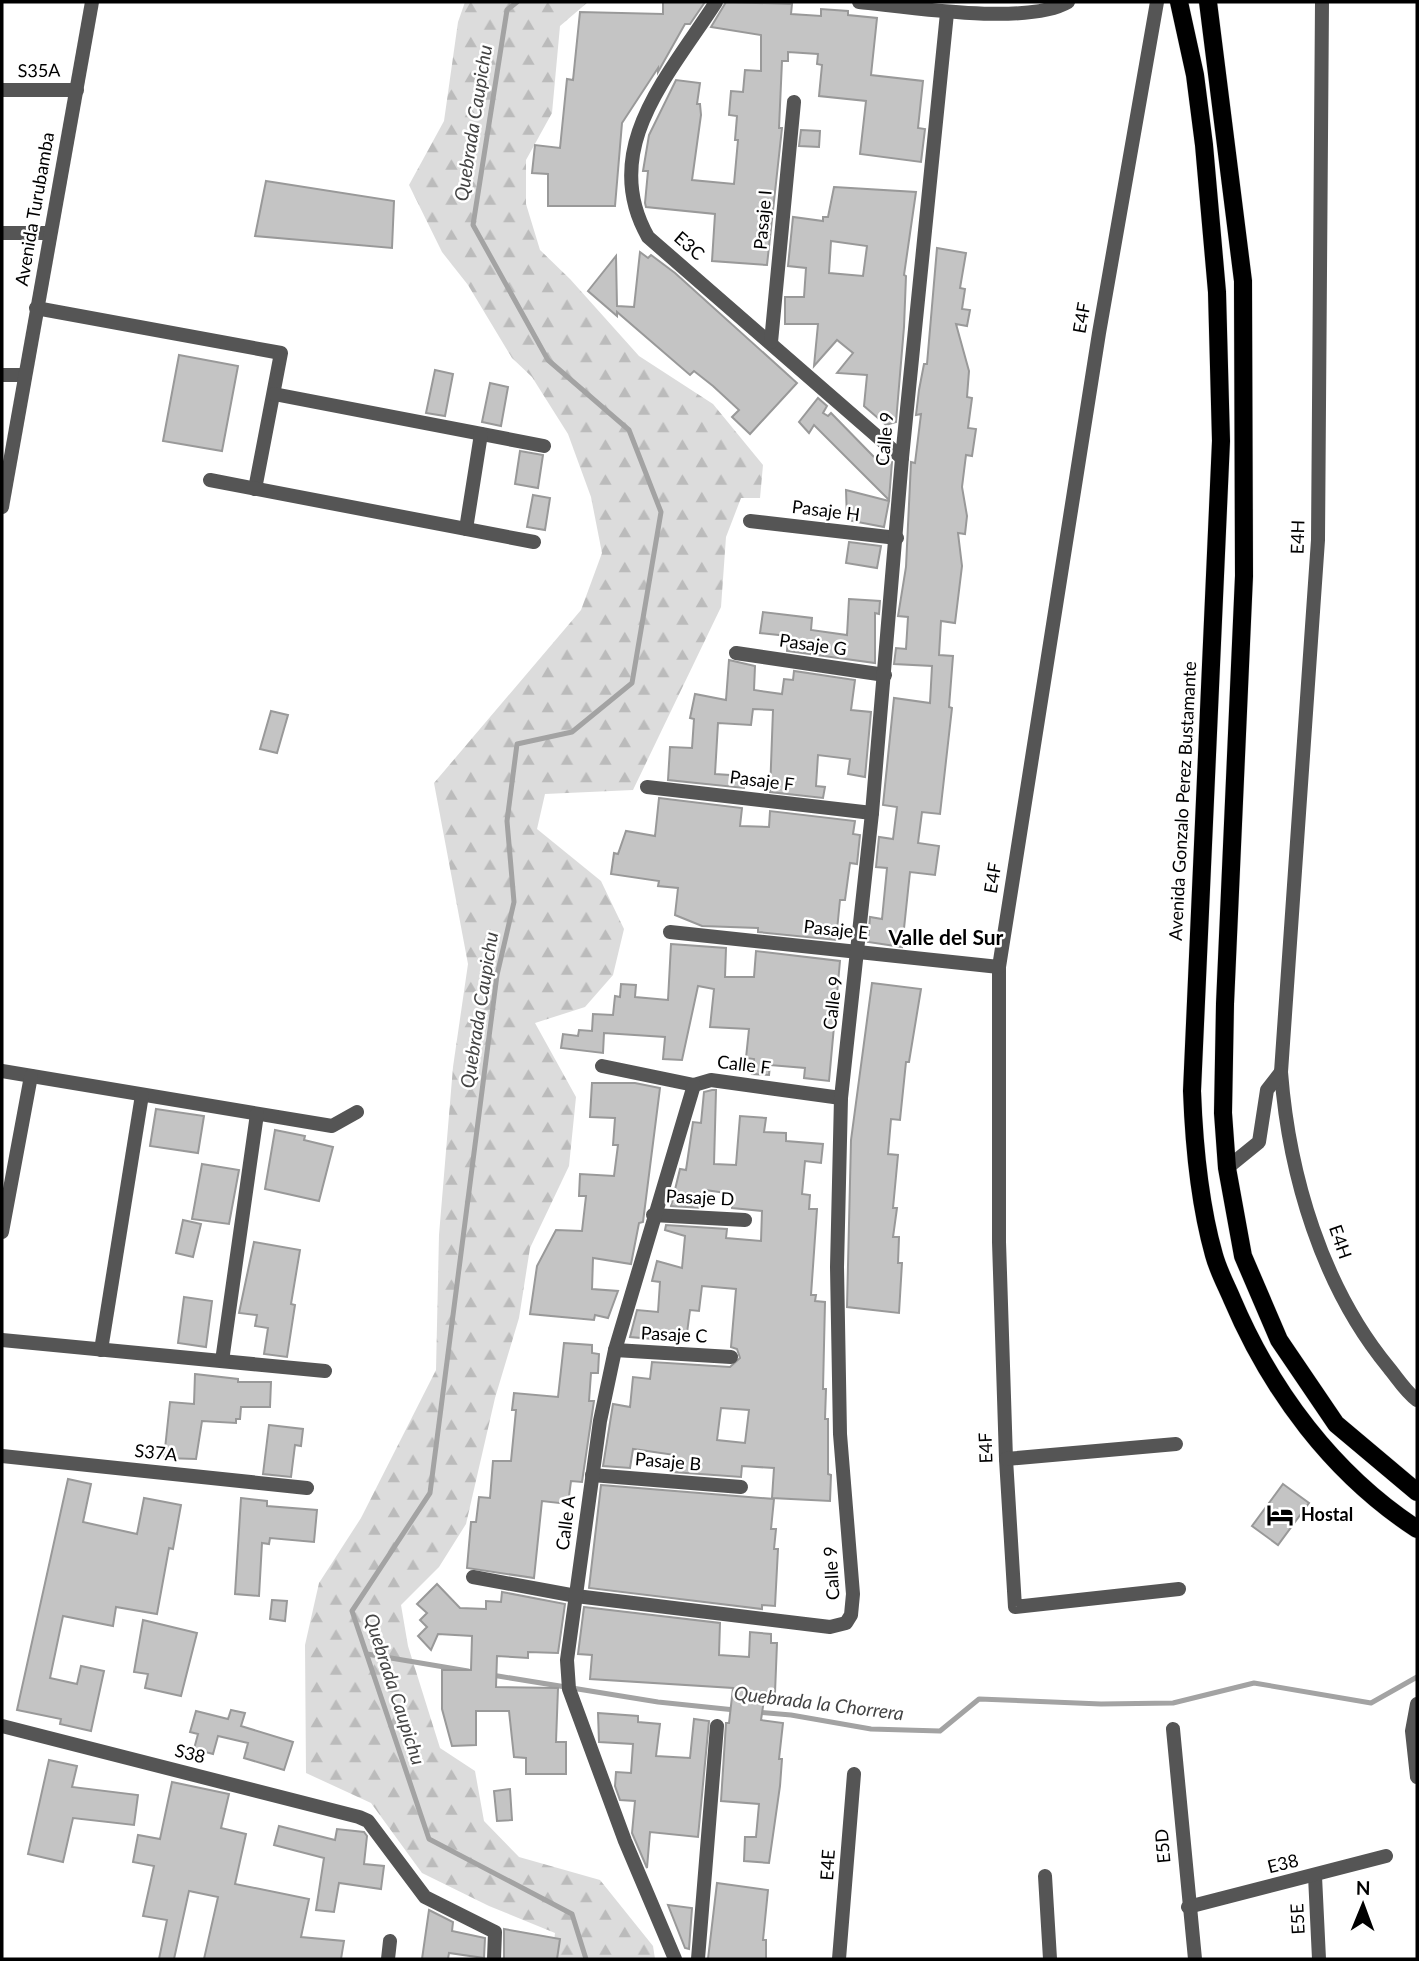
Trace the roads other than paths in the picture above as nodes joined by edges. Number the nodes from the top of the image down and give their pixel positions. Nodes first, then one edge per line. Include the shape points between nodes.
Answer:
1 (92, 2) edge
2 (716, 2) edge
3 (867, 2) edge
4 (1068, 2) edge
5 (1157, 2) edge
6 (1179, 2) edge
7 (1208, 2) edge
8 (1322, 2) edge
9 (947, 13) junction
10 (2, 90) edge
11 (77, 90) junction
12 (794, 102) dead end
13 (2, 233) edge
14 (49, 233) junction
15 (36, 307) junction
16 (771, 342) junction
17 (24, 375) junction
18 (2, 376) edge
19 (274, 394) junction
20 (481, 434) junction
21 (544, 446) dead end
22 (902, 458) junction
23 (210, 480) dead end
24 (256, 489) junction
25 (2, 507) edge
26 (750, 521) dead end
27 (466, 529) junction
28 (897, 538) junction
29 (534, 542) dead end
30 (736, 653) dead end
31 (885, 675) junction
32 (648, 787) dead end
33 (872, 813) junction
34 (670, 932) dead end
35 (859, 951) junction
36 (999, 967) junction
37 (602, 1066) dead end
38 (2, 1071) edge
39 (1281, 1072) junction
40 (31, 1076) junction
41 (694, 1085) junction
42 (142, 1095) junction
43 (841, 1098) junction
44 (357, 1112) dead end
45 (257, 1114) junction
46 (1227, 1168) junction
47 (653, 1215) junction
48 (744, 1220) dead end
49 (2, 1232) edge
50 (2, 1340) edge
51 (101, 1349) junction
52 (615, 1350) junction
53 (731, 1357) dead end
54 (222, 1361) junction
55 (325, 1371) dead end
56 (1416, 1397) edge
57 (1176, 1444) dead end
58 (2, 1456) edge
59 (1006, 1459) junction
60 (592, 1475) junction
61 (307, 1488) dead end
62 (741, 1488) dead end
63 (1417, 1492) edge
64 (1417, 1530) edge
65 (473, 1577) dead end
66 (1179, 1589) dead end
67 (576, 1596) junction
68 (1417, 1704) edge
69 (717, 1726) dead end
70 (2, 1727) edge
71 (1173, 1729) dead end
72 (854, 1774) dead end
73 (1417, 1777) edge
74 (1386, 1856) dead end
75 (1045, 1876) dead end
76 (1315, 1876) junction
77 (1188, 1907) junction
78 (390, 1941) dead end
79 (388, 1959) edge
80 (494, 1959) edge
81 (675, 1959) edge
82 (698, 1959) edge
83 (839, 1959) edge
84 (1051, 1959) edge
85 (1195, 1959) edge
86 (1320, 1959) edge

1 - 11 street, Avenida Turubamba
2 - 16 street, E3C via 642,118 629,188 635,214 648,237
3 - 9 street
4 - 9 street via 1049,10
5 - 36 street, E4F via 1099,333
6 - 64 main road, Avenida Gonzalo Perez Bustamante via 1204,145 1217,292 1221,441 1193,1063 1194,1143 1214,1256 1250,1342 1308,1429 1345,1472
7 - 46 main road via 1243,281 1244,576 1225,1004
8 - 39 street, E4H via 1318,540
9 - 22 street, Calle 9
10 - 11 street, S35A
11 - 14 street, Avenida Turubamba
12 - 16 street, Pasaje I
13 - 14 street
14 - 15 street, Avenida Turubamba
15 - 17 street, Avenida Turubamba
15 - 19 street via 282,353
16 - 22 street, E3C
17 - 18 street
17 - 25 street, Avenida Turubamba
19 - 20 street
19 - 24 street
20 - 21 street
20 - 27 street
22 - 28 street, Calle 9
23 - 24 street
24 - 27 street
26 - 28 street, Pasaje H
27 - 29 street
28 - 31 street, Calle 9
30 - 31 street, Pasaje G
31 - 33 street, Calle 9
32 - 33 street, Pasaje F
33 - 35 street, Calle 9
34 - 35 street, Pasaje E
35 - 36 street, Pasaje E
35 - 43 street, Calle 9
36 - 59 street, E4F via 999,1242
37 - 41 street, Calle F
38 - 40 street
39 - 46 street, E4H via 1267,1090 1259,1142
39 - 56 street, E4H via 1284,1120 1300,1185 1331,1275 1362,1335
40 - 42 street
40 - 49 street
41 - 43 street, Calle F via 711,1080
41 - 47 street, Calle A
42 - 45 street
42 - 51 street
43 - 67 street, Calle 9 via 840,1434 851,1615 846,1623 830,1627
44 - 45 street via 332,1126
45 - 54 street
46 - 63 main road via 1243,1256 1279,1340 1336,1424
47 - 48 street, Pasaje D
47 - 52 street, Calle A
50 - 51 street
51 - 54 street
52 - 53 street, Pasaje C
52 - 60 street, Calle A
54 - 55 street
57 - 59 street
58 - 61 street, S37A
59 - 66 street, E4F via 1014,1607
60 - 62 street, Pasaje B
60 - 67 street, Calle A
65 - 67 street, Calle 9
67 - 81 street, Calle A via 567,1660 569,1688 625,1841
68 - 73 street via 1412,1731
69 - 82 street
70 - 80 street, S38 via 368,1821 425,1897 495,1931
71 - 77 street, E5D
72 - 83 street, E4E
74 - 76 street, E38
75 - 84 street
76 - 77 street, E38
76 - 86 street, E5E
77 - 85 street, E5D
78 - 79 street

